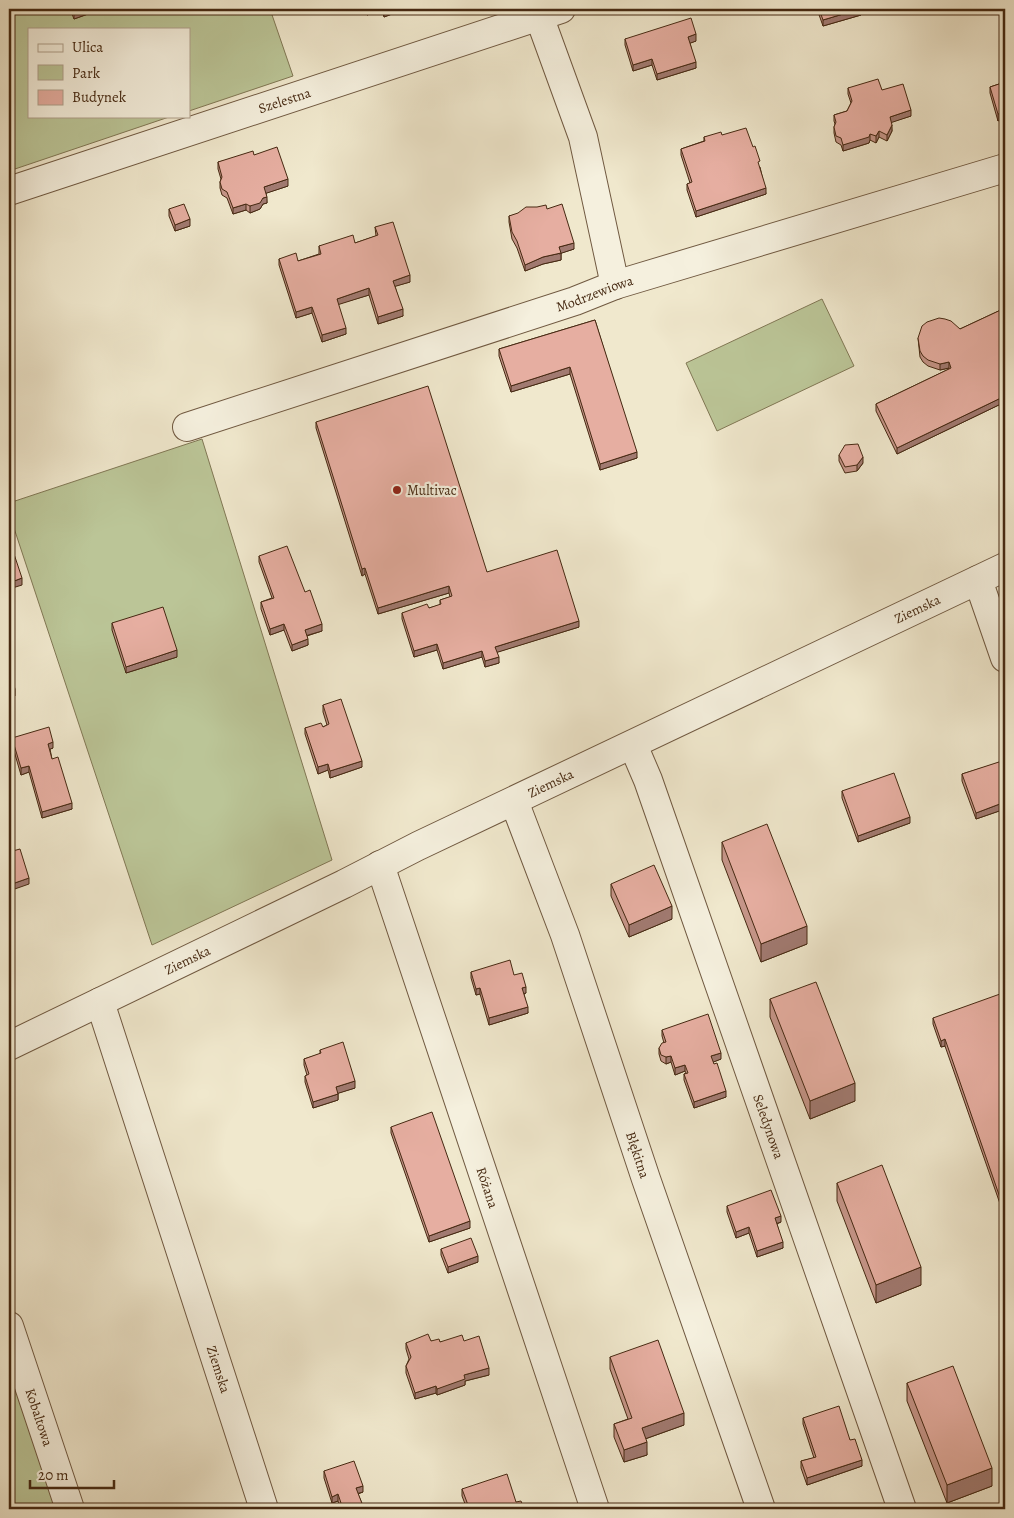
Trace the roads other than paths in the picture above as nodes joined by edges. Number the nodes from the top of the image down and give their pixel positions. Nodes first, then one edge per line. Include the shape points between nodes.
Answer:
1 (550, 12) edge
2 (1005, 168) edge
3 (9, 190) edge
4 (615, 285) junction
5 (187, 427) dead end
6 (1005, 567) edge
7 (978, 580) junction
8 (1005, 658) edge
9 (633, 745) junction
10 (514, 801) junction
11 (380, 865) junction
12 (100, 1002) junction
13 (9, 1046) edge
14 (9, 1326) edge
15 (70, 1509) edge
16 (264, 1509) edge
17 (596, 1509) edge
18 (761, 1509) edge
19 (902, 1509) edge

1 - 3 street, Szelestna
1 - 4 street
2 - 4 street, Modrzewiowa
4 - 5 street, Modrzewiowa via 575,301
6 - 7 street, Ziemska
7 - 8 street
7 - 9 street, Ziemska
9 - 10 street, Ziemska
9 - 19 street, Seledynowa via 658,808
10 - 11 street, Ziemska
10 - 18 street, Błękitna via 565,935
11 - 12 street, Ziemska
11 - 17 street, Różana
12 - 13 street, Ziemska
12 - 16 street, Ziemska
14 - 15 street, Kobaltowa

